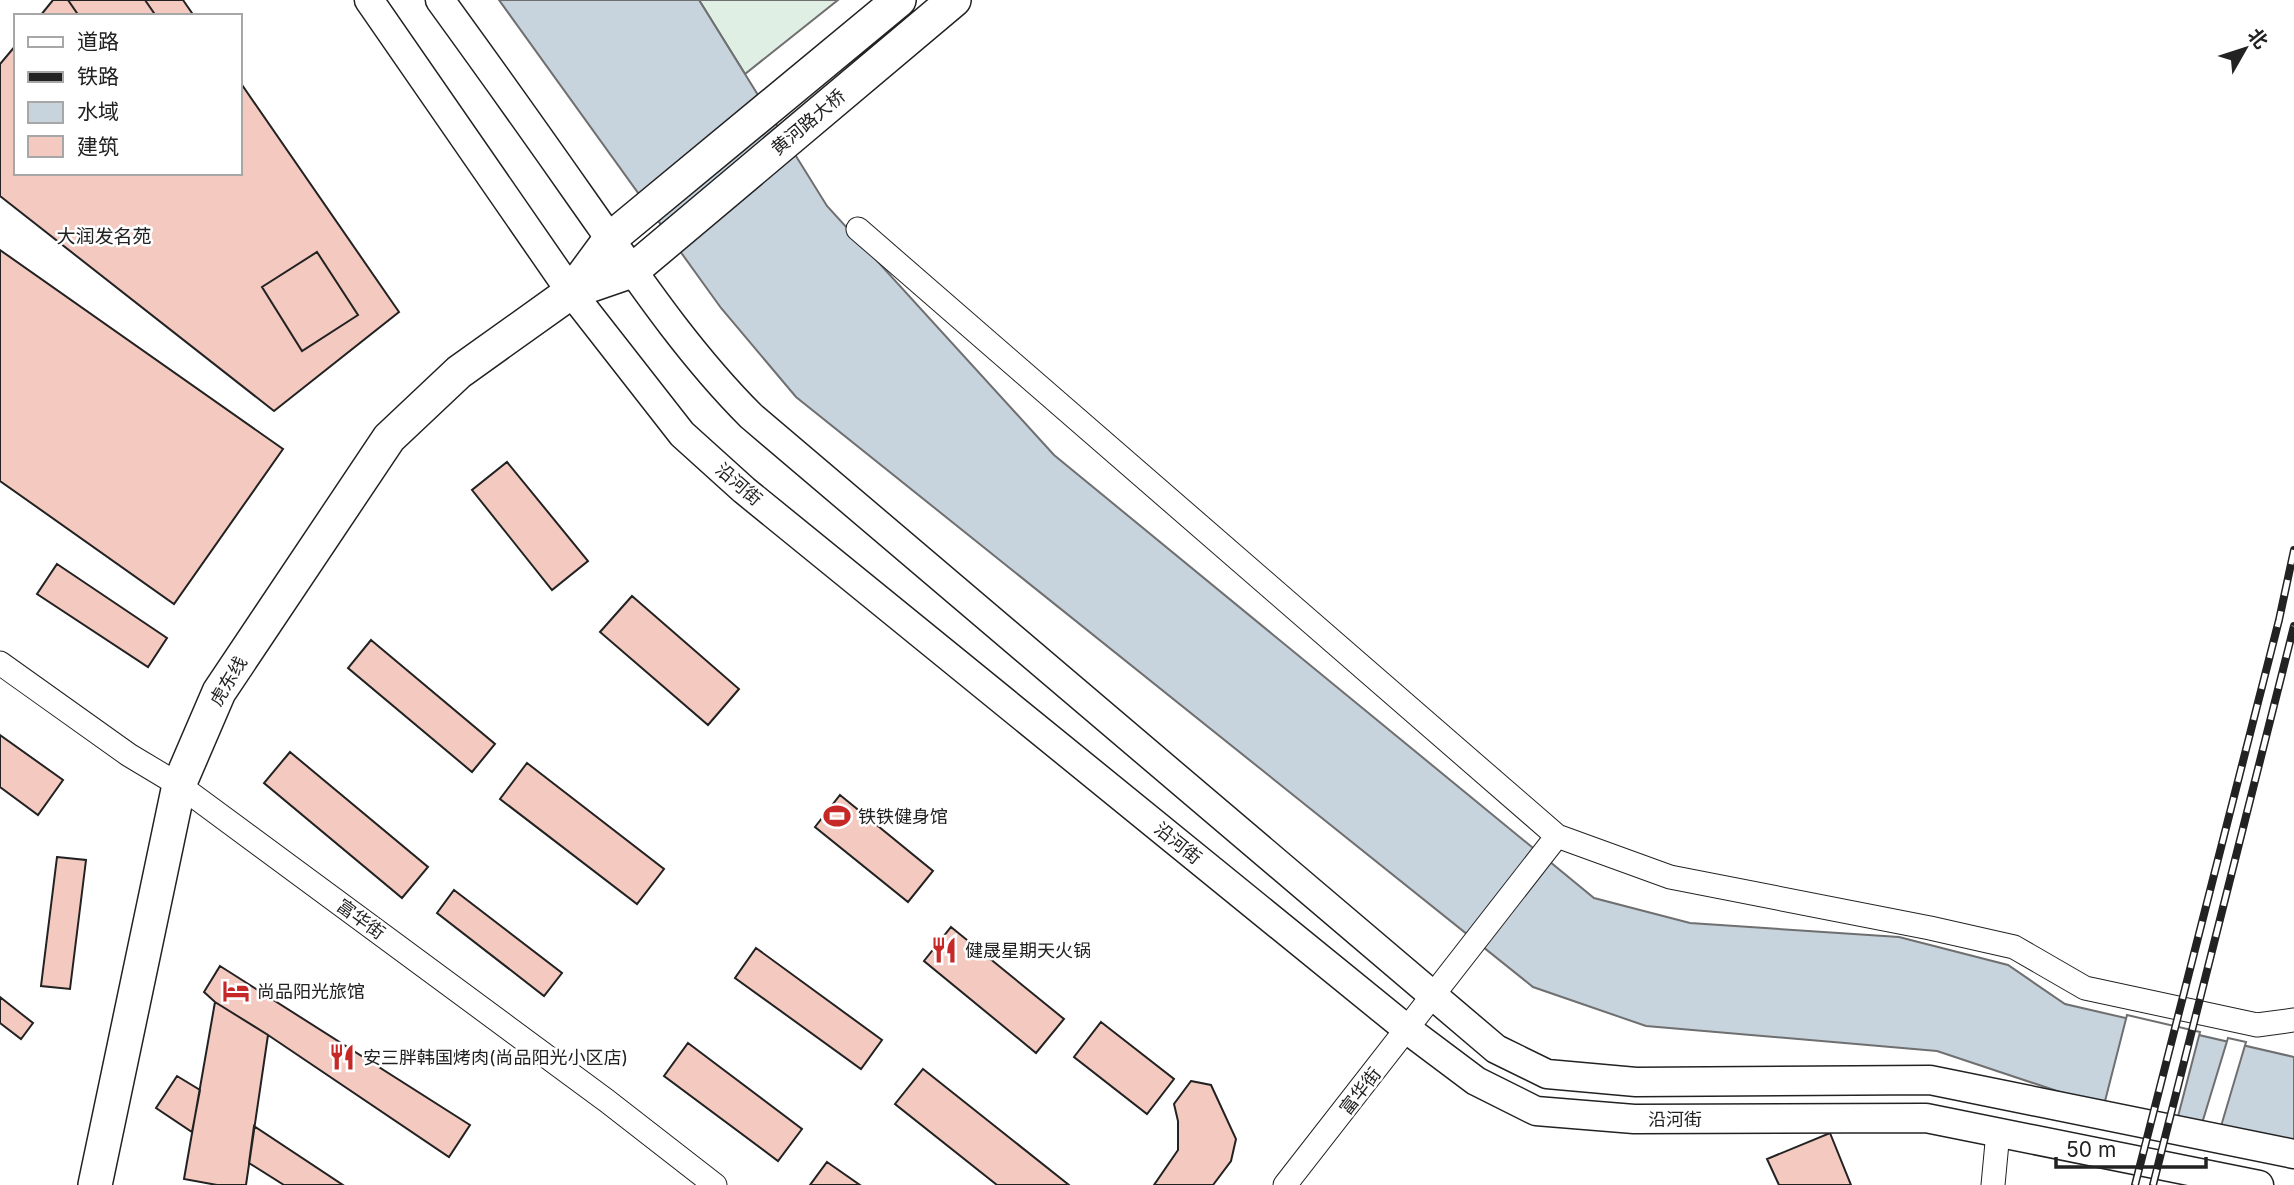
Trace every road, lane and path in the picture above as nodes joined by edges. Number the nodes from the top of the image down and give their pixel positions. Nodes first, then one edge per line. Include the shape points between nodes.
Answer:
1 (369, 0) edge
2 (440, 0) edge
3 (899, 0) edge
4 (954, 0) edge
5 (858, 229) dead end
6 (610, 239) junction
7 (632, 271) junction
8 (571, 292) junction
9 (0, 663) edge
10 (179, 785) junction
11 (1557, 836) junction
12 (1433, 997) junction
13 (2294, 1020) edge
14 (1408, 1030) junction
15 (1998, 1132) junction
16 (2294, 1154) edge
17 (95, 1185) edge
18 (715, 1185) edge
19 (1286, 1185) edge
20 (1993, 1185) edge
21 (2259, 1185) edge

1 - 8 main road, 沿河街
2 - 6 main road
3 - 6 highway, 黄河路大桥
4 - 7 highway, 黄河路大桥
5 - 11 street
6 - 7 main road
6 - 8 highway, 黄河路大桥
7 - 8 highway
7 - 12 main road via 693,353 751,416
8 - 10 highway, 虎东线 via 459,372 389,438 219,692
8 - 14 main road, 沿河街 via 682,433 744,490
9 - 10 street, 富华街
10 - 17 highway, 虎东线
10 - 18 street, 富华街
11 - 12 street, 富华街
11 - 13 street via 1670,877 2014,947 2085,988 2257,1025
12 - 14 street, 富华街
12 - 16 main road via 1496,1049 1547,1074 1636,1082 1930,1080
14 - 15 main road, 沿河街 via 1476,1081 1536,1111 1634,1119 1926,1118
14 - 19 street, 富华街
15 - 20 street
15 - 21 main road, 沿河街

